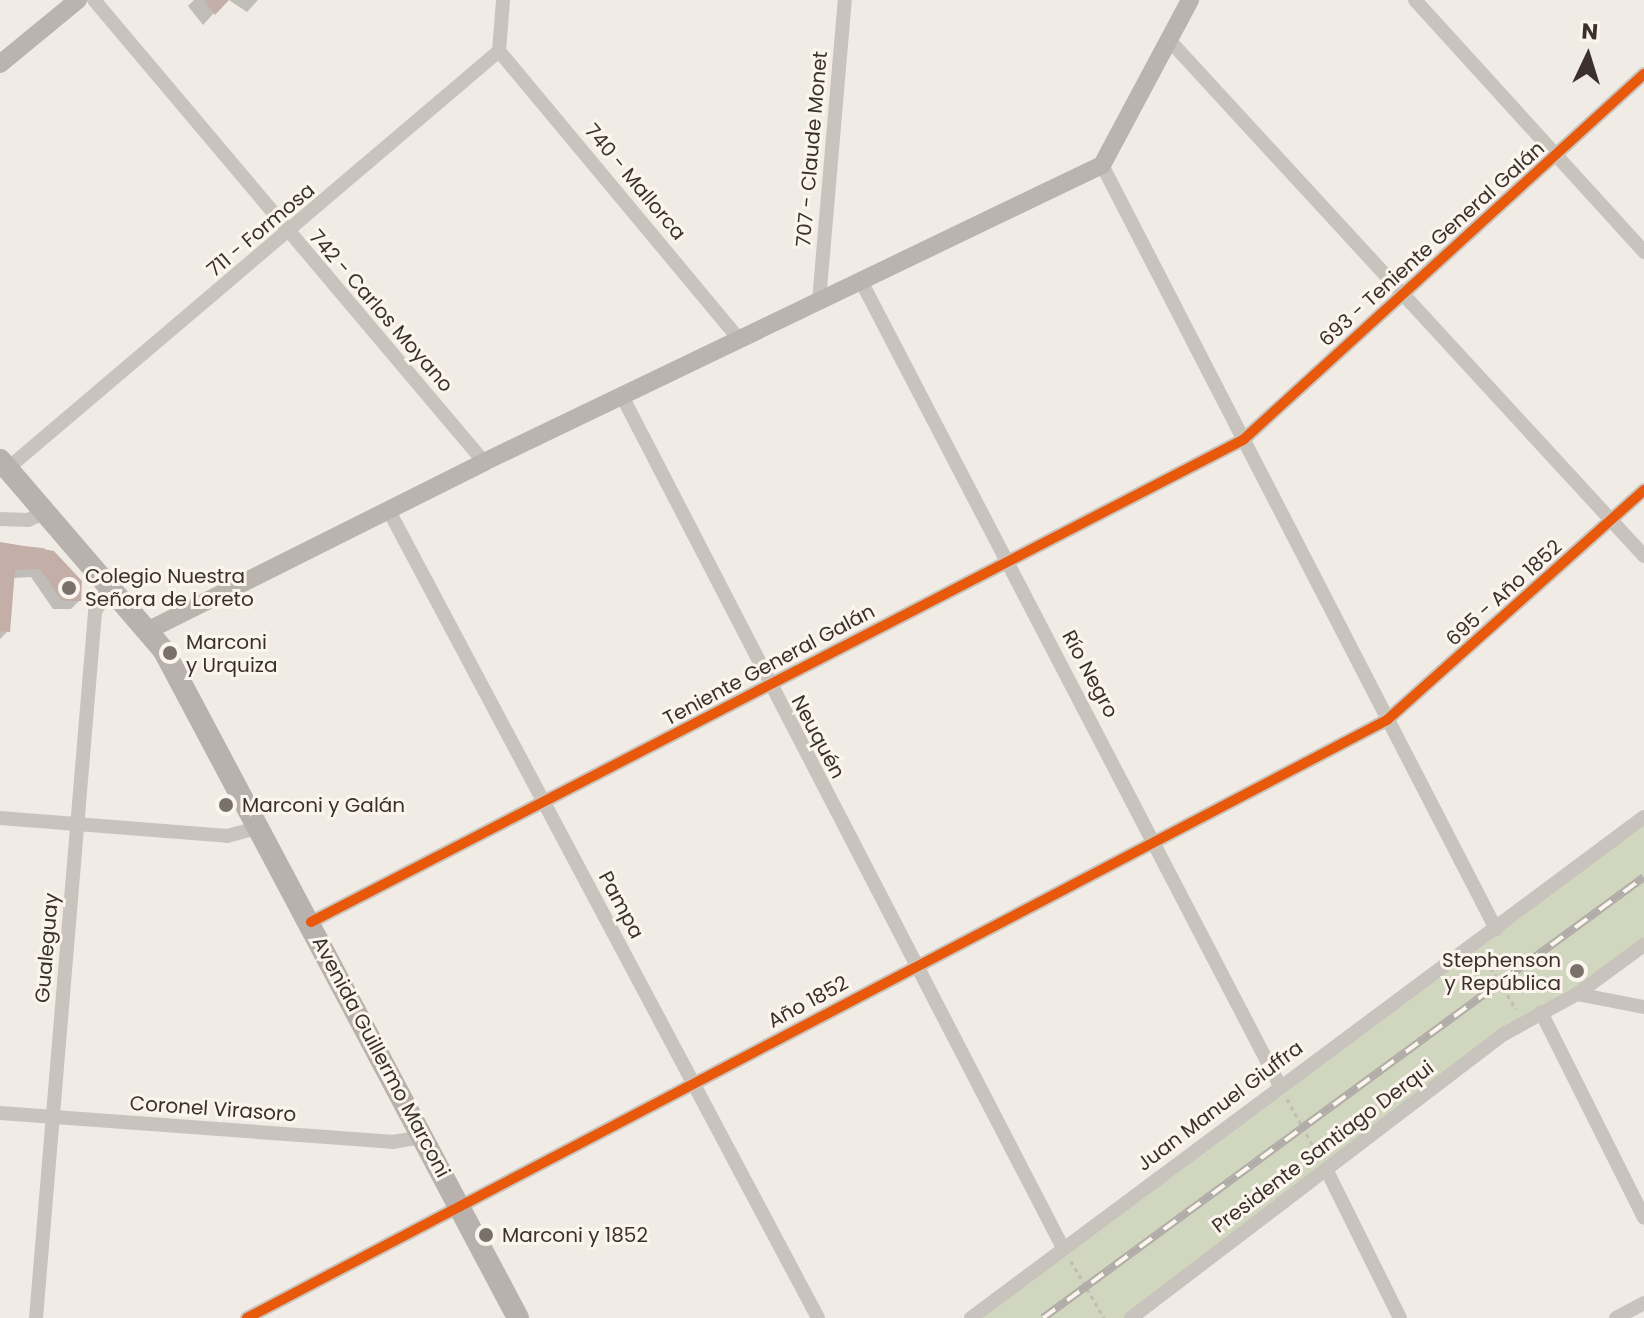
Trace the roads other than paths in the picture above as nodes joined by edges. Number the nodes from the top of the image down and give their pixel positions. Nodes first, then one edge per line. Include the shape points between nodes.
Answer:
1 (78, 0) edge
2 (94, 0) edge
3 (503, 0) edge
4 (845, 0) edge
5 (1190, 0) edge
6 (1415, 0) edge
7 (1170, 41) junction
8 (499, 51) junction
9 (0, 64) edge
10 (1644, 74) edge
11 (1556, 156) junction
12 (1102, 165) junction
13 (288, 234) junction
14 (1644, 252) edge
15 (862, 283) junction
16 (1403, 294) junction
17 (819, 301) junction
18 (739, 339) junction
19 (623, 398) junction
20 (1243, 440) junction
21 (484, 462) junction
22 (4, 464) edge
23 (1644, 490) edge
24 (389, 511) junction
25 (46, 512) junction
26 (0, 519) edge
27 (1612, 520) junction
28 (1644, 556) edge
29 (1008, 561) junction
30 (110, 585) junction
31 (149, 630) junction
32 (769, 684) junction
33 (1387, 720) junction
34 (544, 805) junction
35 (1644, 817) edge
36 (0, 818) edge
37 (77, 824) junction
38 (260, 827) junction
39 (1155, 840) junction
40 (311, 922) junction
41 (1496, 929) junction
42 (1644, 945) edge
43 (916, 964) junction
44 (1577, 994) junction
45 (1644, 1007) edge
46 (1541, 1012) junction
47 (694, 1083) junction
48 (1280, 1086) junction
49 (0, 1113) edge
50 (53, 1118) junction
51 (423, 1137) junction
52 (1326, 1169) junction
53 (459, 1207) junction
54 (1644, 1218) edge
55 (1063, 1248) junction
56 (1644, 1303) edge
57 (36, 1318) edge
58 (247, 1318) edge
59 (518, 1318) edge
60 (818, 1318) edge
61 (971, 1318) edge
62 (1131, 1318) edge
63 (1400, 1318) edge
64 (1616, 1318) edge

1 - 9 street
2 - 13 street, 742 - Carlos Moyano
3 - 8 street
4 - 17 street, 707 - Claude Monet
5 - 7 street
6 - 11 street
7 - 12 street
7 - 16 street
8 - 13 street, 711 - Formosa
8 - 18 street, 740 - Mallorca
10 - 11 street, 693 - Teniente General Galán
11 - 14 street
11 - 16 street, 693 - Teniente General Galán
12 - 15 street
12 - 20 street
13 - 21 street, 742 - Carlos Moyano
13 - 22 street, 711 - Formosa
15 - 17 street
15 - 29 street, Río Negro
16 - 20 street, 693 - Teniente General Galán
16 - 27 street
17 - 18 street
18 - 19 street
19 - 21 street
19 - 32 street, Neuquén
20 - 29 street, Teniente General Galán
20 - 33 street
21 - 24 street
22 - 25 main road, Avenida Guillermo Marconi
23 - 27 street, 695 - Año 1852
24 - 31 street
24 - 34 street, Pampa
25 - 26 street via 28,520
25 - 30 main road, Avenida Guillermo Marconi
27 - 28 street
27 - 33 street, 695 - Año 1852
29 - 32 street, Teniente General Galán
29 - 39 street, Río Negro
30 - 31 main road, Avenida Guillermo Marconi
30 - 37 street, Gualeguay via 95,612
31 - 38 main road, Avenida Guillermo Marconi
32 - 34 street, Teniente General Galán
32 - 43 street, Neuquén
33 - 39 street, Año 1852
33 - 41 street
34 - 40 street, Teniente General Galán
34 - 47 street, Pampa
35 - 41 street, Juan Manuel Giuffra
36 - 37 street
37 - 38 street via 227,836
37 - 50 street, Gualeguay
38 - 40 main road, Avenida Guillermo Marconi
39 - 43 street, Año 1852
39 - 48 street, Río Negro
40 - 51 main road, Avenida Guillermo Marconi
41 - 48 street, Juan Manuel Giuffra
42 - 44 street, Presidente Santiago Derqui
43 - 47 street, Año 1852
43 - 55 street, Neuquén
44 - 45 street
44 - 46 street, Presidente Santiago Derqui
46 - 52 street, Presidente Santiago Derqui
46 - 54 street
47 - 53 street, Año 1852
47 - 60 street, Pampa
48 - 55 street, Juan Manuel Giuffra
49 - 50 street, Coronel Virasoro
50 - 51 street, Coronel Virasoro via 392,1142
50 - 57 street, Gualeguay
51 - 53 main road, Avenida Guillermo Marconi
52 - 62 street, Presidente Santiago Derqui
52 - 63 street
53 - 58 street, Año 1852
53 - 59 main road, Avenida Guillermo Marconi
55 - 61 street, Juan Manuel Giuffra
56 - 64 street

